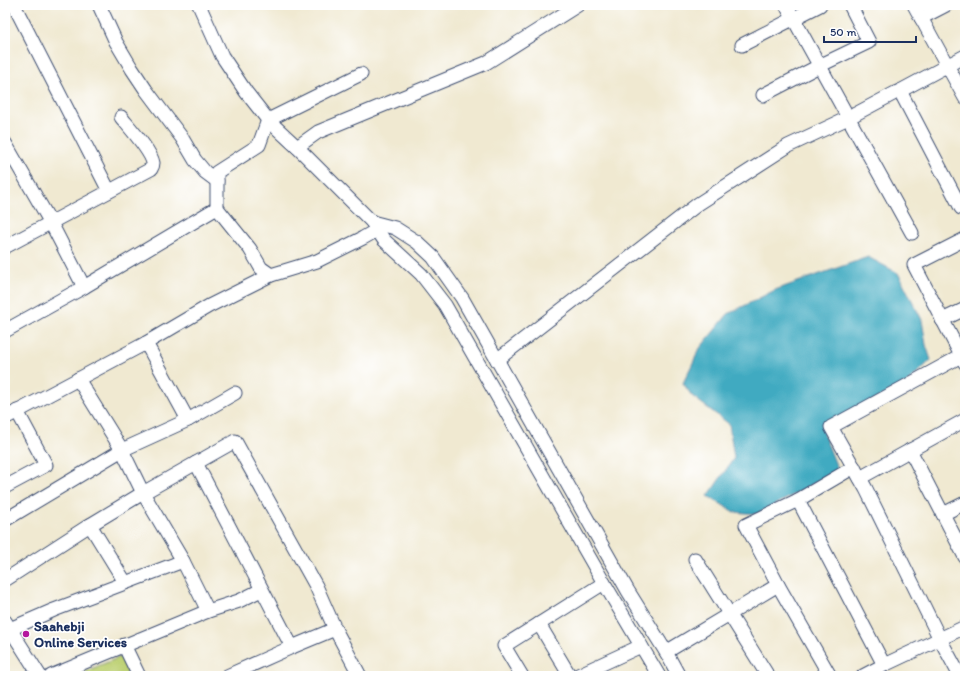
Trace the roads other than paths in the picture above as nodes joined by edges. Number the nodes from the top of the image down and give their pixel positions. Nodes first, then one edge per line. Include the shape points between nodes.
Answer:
1 (14, 5) edge
2 (99, 5) edge
3 (199, 5) edge
4 (578, 5) edge
5 (786, 5) edge
6 (820, 5) edge
7 (850, 5) edge
8 (914, 5) edge
9 (946, 5) edge
10 (922, 18) junction
11 (793, 19) junction
12 (742, 46) dead end
13 (965, 56) edge
14 (947, 65) junction
15 (819, 66) junction
16 (361, 74) dead end
17 (900, 91) junction
18 (763, 95) dead end
19 (965, 98) edge
20 (121, 117) dead end
21 (848, 118) junction
22 (268, 120) junction
23 (5, 143) edge
24 (297, 147) junction
25 (217, 181) junction
26 (110, 191) junction
27 (218, 208) junction
28 (961, 208) dead end
29 (51, 223) junction
30 (374, 226) junction
31 (912, 233) dead end
32 (965, 239) edge
33 (5, 246) edge
34 (271, 275) junction
35 (450, 280) junction
36 (84, 287) junction
37 (434, 291) junction
38 (965, 309) edge
39 (942, 320) junction
40 (5, 331) edge
41 (146, 343) junction
42 (497, 360) junction
43 (963, 360) edge
44 (78, 379) junction
45 (235, 393) dead end
46 (17, 411) junction
47 (5, 418) edge
48 (188, 420) junction
49 (965, 420) edge
50 (122, 450) junction
51 (910, 450) junction
52 (196, 463) junction
53 (857, 473) junction
54 (5, 487) edge
55 (143, 493) junction
56 (798, 500) junction
57 (965, 503) edge
58 (943, 514) junction
59 (5, 520) edge
60 (90, 525) junction
61 (965, 557) edge
62 (695, 559) dead end
63 (183, 561) junction
64 (5, 580) edge
65 (125, 582) junction
66 (604, 583) junction
67 (778, 585) junction
68 (261, 590) junction
69 (208, 611) junction
70 (729, 613) junction
71 (539, 624) junction
72 (8, 625) edge
73 (965, 627) edge
74 (335, 629) junction
75 (940, 639) junction
76 (124, 645) junction
77 (292, 646) junction
78 (642, 646) junction
79 (666, 652) junction
80 (884, 665) junction
81 (40, 676) edge
82 (51, 676) edge
83 (139, 676) edge
84 (227, 676) edge
85 (360, 676) edge
86 (522, 676) edge
87 (570, 676) edge
88 (576, 676) edge
89 (659, 676) edge
90 (679, 676) edge
91 (768, 676) edge
92 (830, 676) edge
93 (863, 676) edge
94 (960, 676) edge

1 - 26 street
2 - 25 street via 132,70 205,172
3 - 22 street via 222,56
4 - 24 street via 486,62 318,132
5 - 11 street
6 - 11 street
7 - 15 street via 869,42
8 - 10 street
9 - 10 street
10 - 14 street
11 - 12 street
11 - 15 street
13 - 14 street
14 - 17 street
14 - 19 street
15 - 18 street
15 - 21 street
16 - 22 street
17 - 21 street
17 - 28 street
20 - 26 street via 142,142 153,166
21 - 31 street
21 - 42 street via 788,146 698,204
22 - 24 street
22 - 25 street via 259,144 217,172
23 - 29 street
24 - 30 street
25 - 27 street
26 - 29 street
27 - 34 street via 250,249 261,268
27 - 36 street
29 - 33 street
29 - 36 street
30 - 34 street via 363,238 317,261
30 - 35 street via 395,228 417,242 433,257
30 - 37 street via 384,240 421,274
32 - 39 street via 914,265
34 - 41 street via 209,306
35 - 37 street
35 - 42 street
36 - 40 street
37 - 66 street via 445,305
38 - 39 street
39 - 43 street
41 - 44 street
41 - 48 street
42 - 79 street
43 - 53 street via 831,427
44 - 46 street
44 - 50 street
45 - 48 street
46 - 47 street
46 - 54 street via 46,465
48 - 50 street
49 - 51 street
50 - 55 street
50 - 59 street
51 - 53 street
51 - 58 street
52 - 55 street
52 - 68 street
52 - 74 street via 235,441 316,586
53 - 56 street
53 - 75 street
55 - 60 street
55 - 63 street
56 - 67 street via 746,525
56 - 80 street
57 - 58 street
58 - 61 street
60 - 64 street
60 - 65 street
62 - 70 street
63 - 65 street
63 - 69 street
65 - 72 street
66 - 71 street
66 - 78 street
67 - 70 street
67 - 92 street
68 - 69 street via 239,601
68 - 77 street
69 - 76 street
70 - 79 street
70 - 91 street
71 - 86 street via 504,646
71 - 87 street
72 - 81 street
73 - 75 street
74 - 77 street
74 - 85 street
75 - 80 street
75 - 94 street
76 - 82 street
76 - 83 street
77 - 84 street
78 - 88 street
78 - 89 street
79 - 90 street
80 - 93 street

